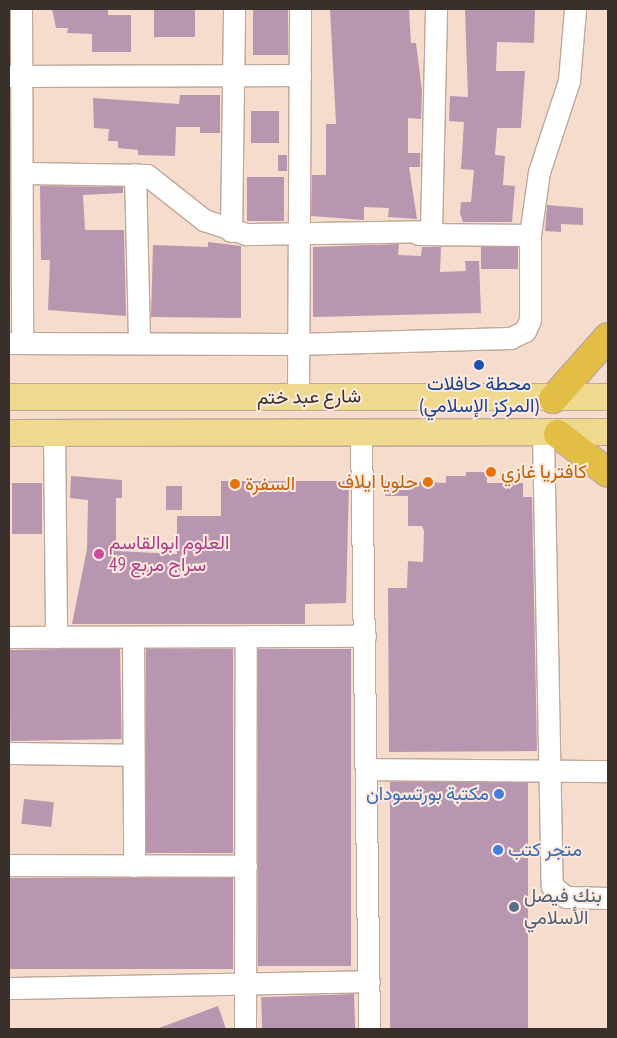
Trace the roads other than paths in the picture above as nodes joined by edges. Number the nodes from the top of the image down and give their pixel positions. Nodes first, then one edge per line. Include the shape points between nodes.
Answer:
1 (21, 9) edge
2 (234, 9) edge
3 (300, 9) edge
4 (436, 9) edge
5 (575, 9) edge
6 (234, 73) junction
7 (300, 75) junction
8 (15, 76) edge
9 (25, 173) junction
10 (135, 174) junction
11 (231, 231) junction
12 (384, 233) junction
13 (298, 234) junction
14 (530, 235) junction
15 (17, 241) edge
16 (608, 337) edge
17 (139, 342) junction
18 (15, 343) edge
19 (296, 344) junction
20 (298, 397) junction
21 (608, 397) edge
22 (9, 398) edge
23 (553, 399) junction
24 (361, 432) junction
25 (608, 432) edge
26 (54, 433) junction
27 (9, 434) edge
28 (550, 434) junction
29 (608, 473) edge
30 (365, 636) junction
31 (9, 637) edge
32 (56, 637) junction
33 (133, 637) junction
34 (246, 637) junction
35 (9, 753) edge
36 (134, 755) junction
37 (368, 768) junction
38 (548, 771) junction
39 (608, 771) edge
40 (9, 865) edge
41 (134, 866) junction
42 (246, 866) junction
43 (608, 898) edge
44 (369, 981) junction
45 (245, 983) junction
46 (9, 988) edge
47 (245, 1029) edge
48 (369, 1029) edge

1 - 8 street
2 - 6 street
3 - 7 street
4 - 12 street via 431,231
5 - 14 street via 569,81 540,172
6 - 7 street
6 - 8 street
6 - 11 street
7 - 13 street
8 - 9 street
9 - 10 street
9 - 15 street
10 - 11 street via 156,180 204,220
10 - 17 street
11 - 13 street
12 - 13 street
12 - 14 street
13 - 19 street
14 - 19 street via 530,320 525,332 511,338
15 - 18 street
16 - 23 highway
17 - 18 street
17 - 19 street
19 - 20 street
20 - 22 main road, شارع عبد ختم
20 - 23 main road, شارع عبد ختم
21 - 23 main road, شارع عبد ختم
24 - 26 main road, شارع عبد ختم
24 - 28 main road, شارع عبد ختم
24 - 30 street
25 - 28 main road, شارع عبد ختم
26 - 27 main road, شارع عبد ختم
26 - 32 street
28 - 29 highway
28 - 38 street
30 - 34 street
30 - 37 street
31 - 32 street
32 - 33 street
33 - 34 street
33 - 36 street
34 - 42 street
35 - 36 street
36 - 41 street
37 - 38 street
37 - 44 street
38 - 39 street
38 - 43 street via 552,886 566,897
40 - 41 street
41 - 42 street
42 - 45 street
44 - 45 street
44 - 48 street
45 - 46 street
45 - 47 street

